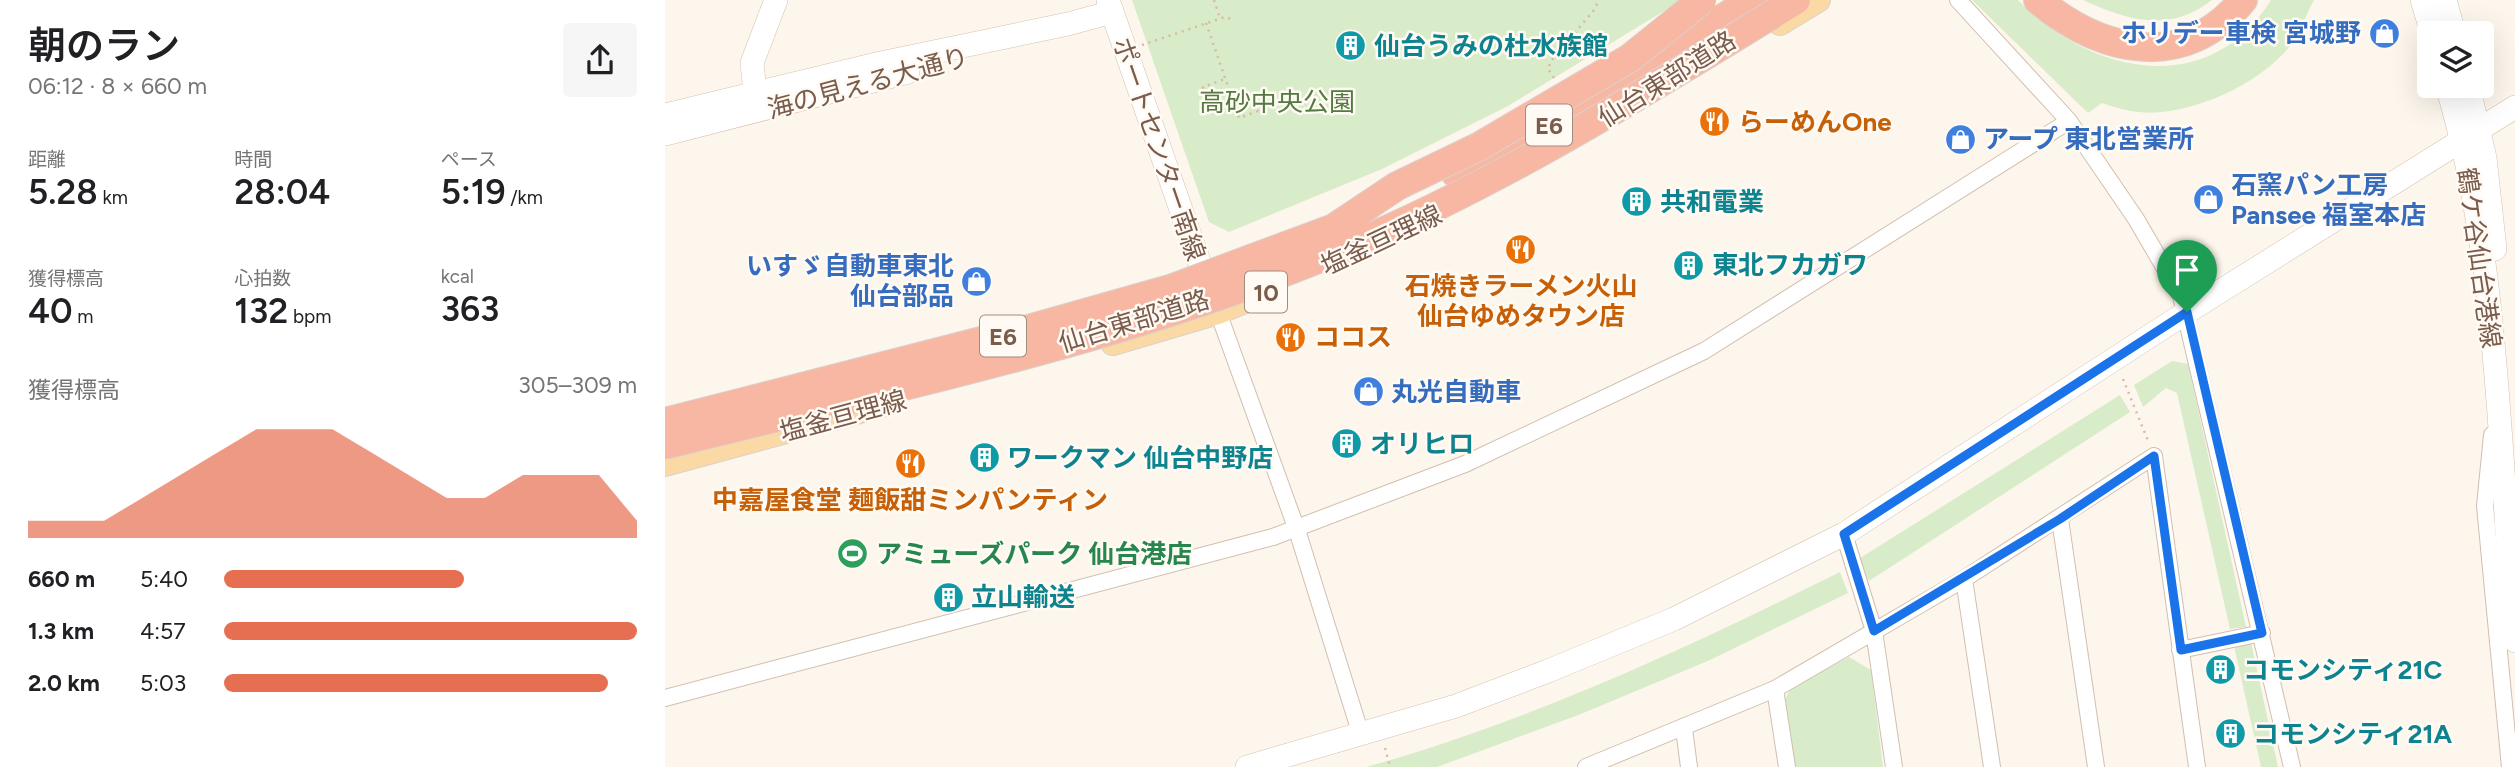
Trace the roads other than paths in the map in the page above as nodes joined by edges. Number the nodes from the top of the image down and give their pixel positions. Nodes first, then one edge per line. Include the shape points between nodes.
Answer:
1 (776, 0) edge
2 (1702, 0) edge
3 (1740, 0) edge
4 (1818, 0) edge
5 (1958, 0) edge
6 (2038, 0) edge
7 (2059, 0) edge
8 (2225, 0) edge
9 (2243, 0) edge
10 (2422, 0) edge
11 (2445, 0) edge
12 (1779, 3) edge
13 (1110, 6) edge
14 (2428, 21) edge
15 (2451, 21) edge
16 (1068, 24) junction
17 (755, 92) junction
18 (2453, 98) edge
19 (2468, 98) edge
20 (2515, 107) edge
21 (665, 116) edge
22 (2069, 121) junction
23 (665, 134) edge
24 (2470, 135) junction
25 (1334, 228) junction
26 (1201, 272) junction
27 (1218, 312) junction
28 (2187, 312) junction
29 (2496, 394) junction
30 (665, 414) edge
31 (665, 422) edge
32 (2515, 443) edge
33 (665, 445) edge
34 (665, 464) edge
35 (2060, 519) junction
36 (1297, 530) junction
37 (1844, 534) junction
38 (1963, 579) junction
39 (1874, 631) junction
40 (2262, 633) junction
41 (2515, 641) edge
42 (2181, 650) junction
43 (1775, 689) junction
44 (665, 698) edge
45 (1684, 729) junction
46 (1361, 735) junction
47 (1589, 766) edge
48 (1247, 767) edge
49 (1689, 767) edge
50 (1787, 767) edge
51 (1894, 767) edge
52 (1992, 767) edge
53 (2096, 767) edge
54 (2197, 767) edge
55 (2292, 767) edge
56 (2510, 767) edge

1 - 17 street via 752,63
2 - 25 highway, bridge via 1630,58 1481,146 1397,186
3 - 26 main road, 塩釜亘理線 / 10 via 1467,159 1243,258
4 - 27 main road, 塩釜亘理線 / 10 via 1608,129 1385,240
5 - 22 street
6 - 9 highway via 2096,37 2139,47 2163,47 2183,43 2216,26
7 - 8 highway via 2110,28 2151,34 2191,24
10 - 14 street
11 - 15 street
12 - 25 highway, 仙台東部道路 / E6, bridge via 1483,160
12 - 33 highway, 仙台東部道路 / E6, bridge via 1612,113 1494,180 1278,275 1038,351
13 - 16 street
13 - 26 street, ポートセンター南線
16 - 17 street
16 - 23 street, 海の見える大通り via 999,49
17 - 21 street
18 - 24 street, 鶴ケ谷仙台港線
19 - 24 street, 鶴ケ谷仙台港線
20 - 24 street
22 - 28 street via 2136,219
22 - 36 street via 1704,351 1465,464
24 - 28 street
24 - 29 street, 鶴ケ谷仙台港線
24 - 32 street, 鶴ケ谷仙台港線 via 2485,158
25 - 31 highway, 仙台東部道路 / E6, bridge via 1170,289
26 - 27 street, ポートセンター南線
26 - 30 main road, 塩釜亘理線 / 10 via 991,337
27 - 34 main road, 塩釜亘理線 / 10
27 - 36 street, ポートセンター南線
28 - 37 street
28 - 40 street
29 - 41 street, 鶴ケ谷仙台港線
29 - 56 street via 2486,506
35 - 38 street
35 - 42 street via 2154,456
35 - 53 street
36 - 44 street
36 - 46 street, ポートセンター南線
37 - 39 street
37 - 46 street via 1648,629 1456,706
38 - 39 street
38 - 52 street
39 - 43 street
39 - 51 street
40 - 42 street
40 - 55 street
42 - 54 street
43 - 45 street
43 - 50 street
45 - 47 street
45 - 49 street
46 - 48 street

